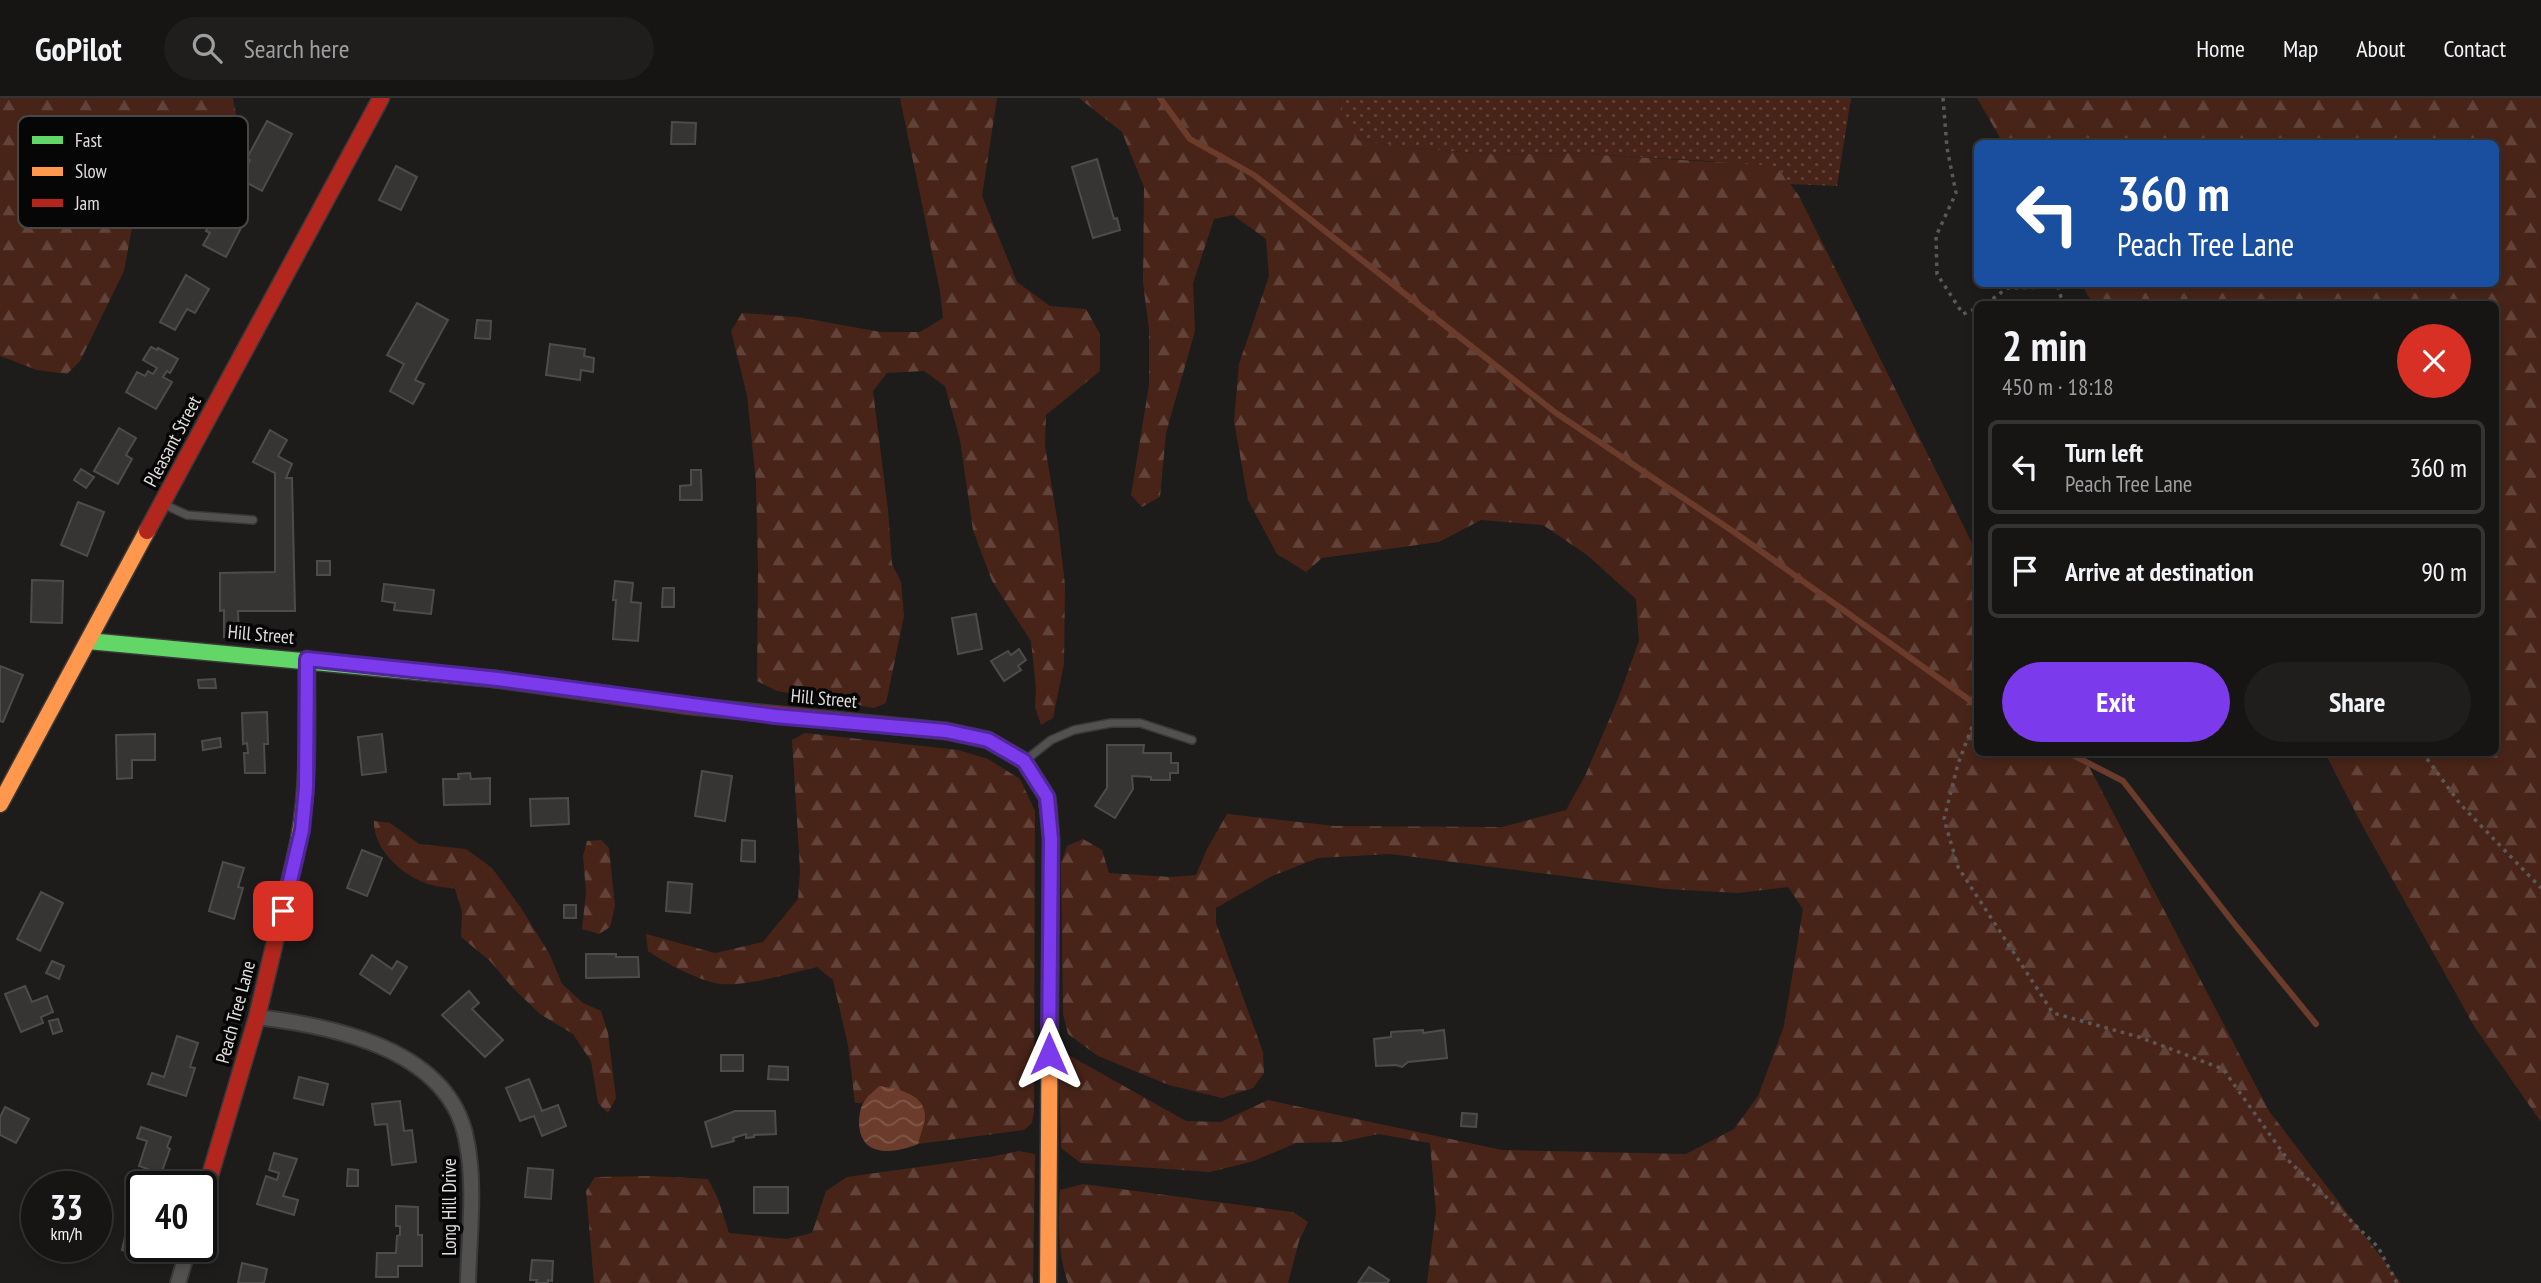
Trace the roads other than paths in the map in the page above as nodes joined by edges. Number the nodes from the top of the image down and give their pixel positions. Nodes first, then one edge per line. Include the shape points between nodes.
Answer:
1 (381, 98) edge
2 (162, 503) junction
3 (253, 520) dead end
4 (88, 641) junction
5 (307, 659) junction
6 (1192, 740) dead end
7 (1024, 761) junction
8 (0, 804) edge
9 (257, 1017) junction
10 (211, 1171) edge
11 (184, 1262) edge
12 (178, 1283) edge
13 (468, 1283) edge
14 (1048, 1283) edge

1 - 2 street, Pleasant Street
2 - 3 lane via 187,515
2 - 4 street, Pleasant Street
4 - 5 street, Hill Street
4 - 8 street, Pleasant Street
5 - 7 street, Hill Street via 775,716 946,731 988,740
5 - 9 street, Peach Tree Lane via 302,830
6 - 7 lane via 1140,723 1111,723 1051,740
7 - 14 street, Hill Street via 1047,797 1051,839
9 - 10 street, Peach Tree Lane
9 - 13 street, Long Hill Drive via 383,1046 420,1066 450,1097 466,1136
11 - 12 street

